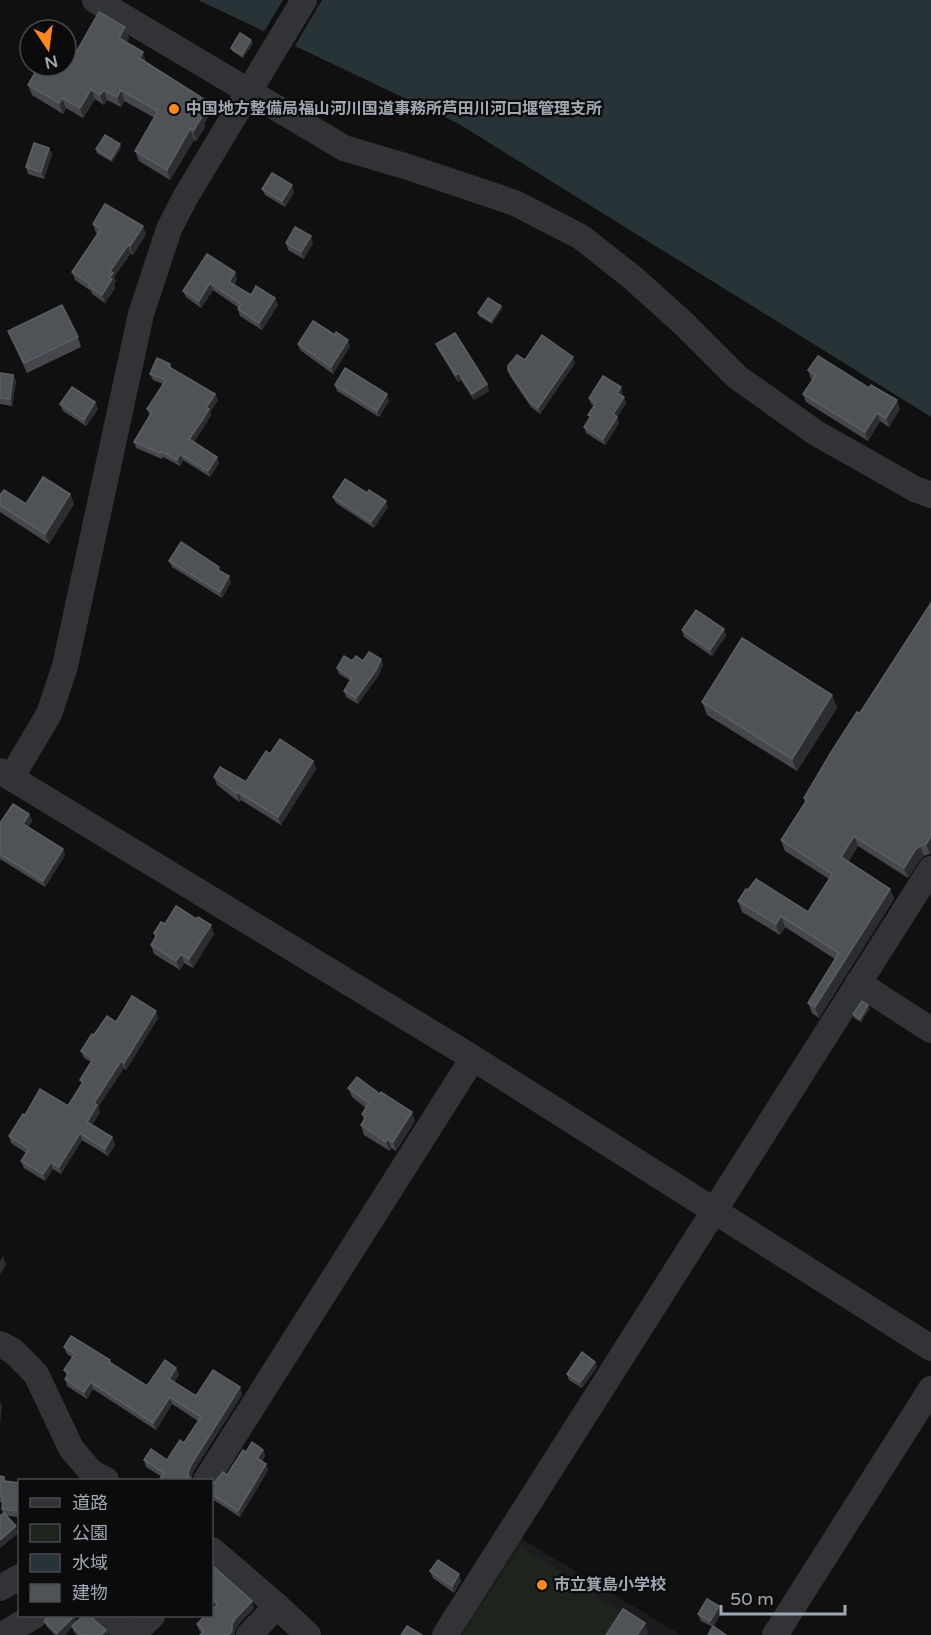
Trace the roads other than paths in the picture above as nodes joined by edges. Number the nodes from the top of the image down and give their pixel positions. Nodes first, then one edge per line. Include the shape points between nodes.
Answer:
1 (304, 0) edge
2 (100, 4) edge
3 (250, 91) junction
4 (931, 495) edge
5 (6, 775) edge
6 (931, 869) edge
7 (858, 984) junction
8 (931, 1030) edge
9 (473, 1058) junction
10 (714, 1211) junction
11 (0, 1344) edge
12 (931, 1348) edge
13 (931, 1389) edge
14 (96, 1478) edge
15 (207, 1479) edge
16 (213, 1554) edge
17 (18, 1578) edge
18 (0, 1588) edge
19 (277, 1606) junction
20 (32, 1617) edge
21 (108, 1617) edge
22 (151, 1617) edge
23 (6, 1635) edge
24 (131, 1635) edge
25 (249, 1635) edge
26 (308, 1635) edge
27 (445, 1635) edge
28 (775, 1635) edge

1 - 3 street
2 - 3 street
3 - 4 street via 344,148 515,203 581,237 633,278 737,377 816,433
3 - 5 street via 170,229 141,314 65,666 49,714
5 - 9 street
6 - 7 street
7 - 8 street
7 - 10 street
9 - 10 street
9 - 15 street
10 - 12 street
10 - 27 street
11 - 14 street via 36,1374 71,1448
13 - 28 street
16 - 19 street
17 - 18 street
19 - 25 street
19 - 26 street
20 - 23 street
21 - 24 street
22 - 24 street

